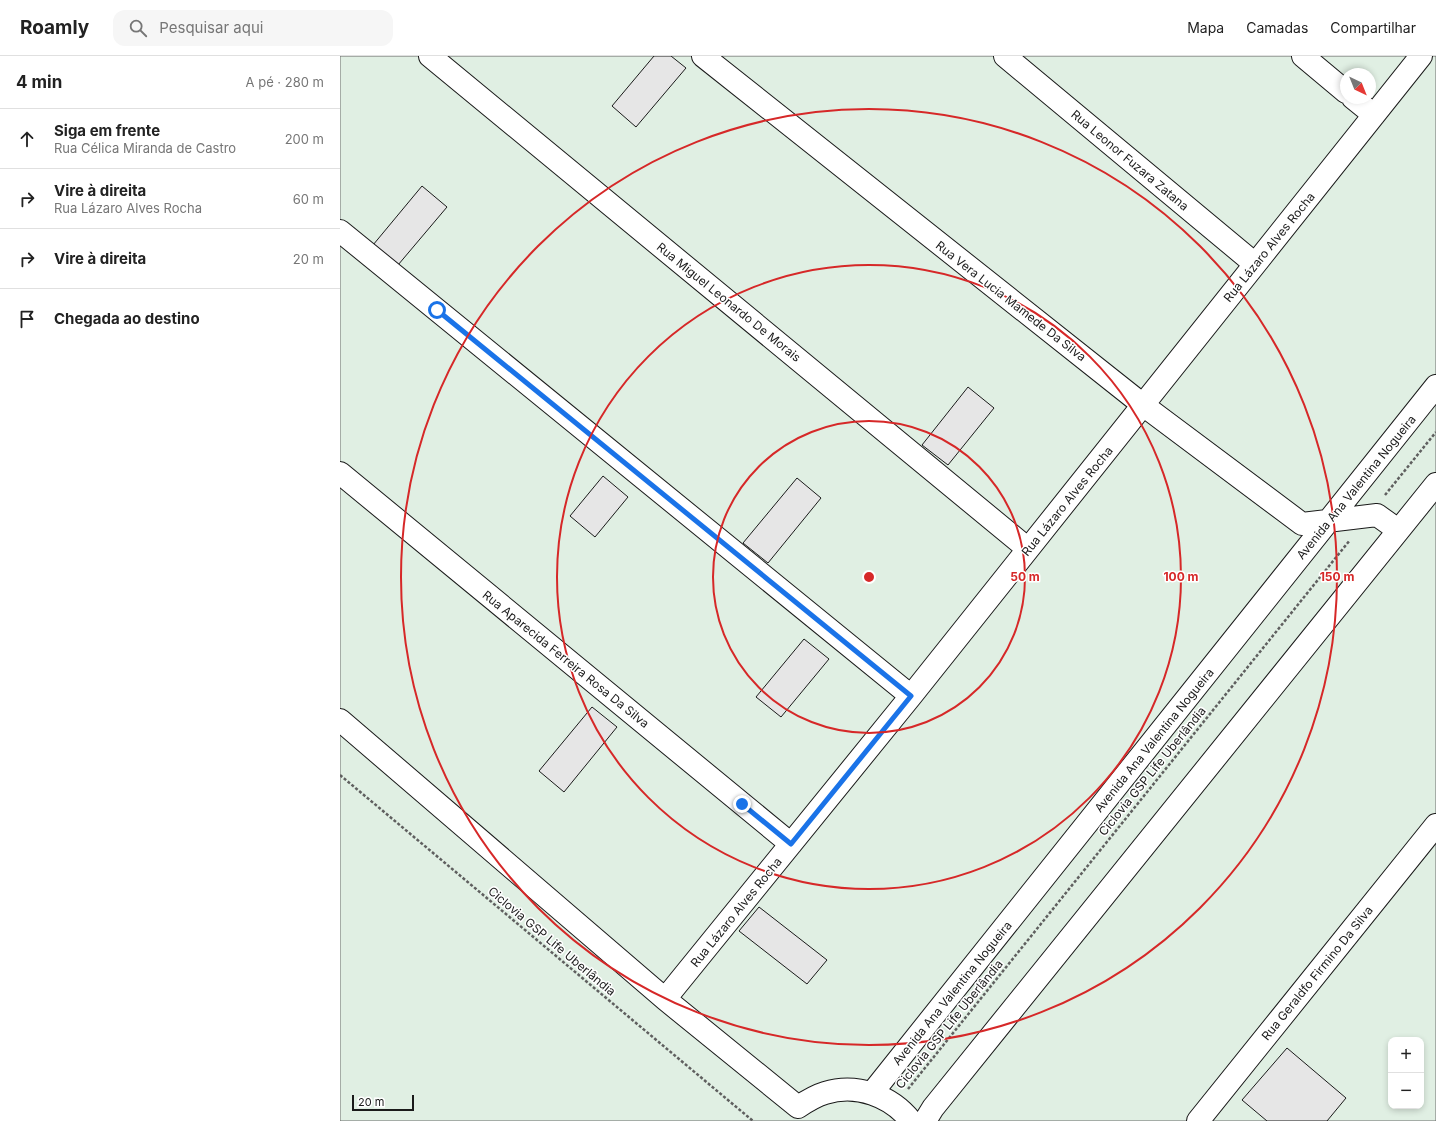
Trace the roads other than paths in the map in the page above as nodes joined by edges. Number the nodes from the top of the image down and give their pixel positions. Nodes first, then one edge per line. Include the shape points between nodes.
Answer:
1 (430, 56) edge
2 (703, 56) edge
3 (1005, 56) edge
4 (1303, 56) edge
5 (1420, 56) edge
6 (1340, 87) edge
7 (1360, 104) edge
8 (1374, 115) junction
9 (340, 231) edge
10 (1255, 264) junction
11 (1436, 386) edge
12 (1143, 405) junction
13 (340, 473) edge
14 (1436, 484) edge
15 (1329, 521) junction
16 (1398, 530) junction
17 (1028, 549) junction
18 (911, 696) junction
19 (340, 720) edge
20 (1436, 825) edge
21 (791, 844) junction
22 (665, 999) junction
23 (872, 1093) junction
24 (911, 1121) edge
25 (925, 1121) edge
26 (1198, 1121) edge

1 - 17 street, Rua Miguel Leonardo De Morais
2 - 12 street, Rua Vera Lucia Mamede Da Silva
3 - 10 street, Rua Leonor Fuzara Zatana
4 - 6 street
5 - 8 street, Rua Lázaro Alves Rocha
7 - 8 street
8 - 10 street, Rua Lázaro Alves Rocha
9 - 18 street
10 - 12 street, Rua Lázaro Alves Rocha
11 - 15 street, Avenida Ana Valentina Nogueira
12 - 15 street, Rua Vera Lucia Mamede Da Silva via 1302,524
12 - 17 street, Rua Lázaro Alves Rocha
13 - 21 street, Rua Aparecida Ferreira Rosa Da Silva
14 - 16 street
15 - 16 street, Rua Vera Lucia Mamede Da Silva via 1377,515
15 - 23 street, Avenida Ana Valentina Nogueira
16 - 25 street
17 - 18 street, Rua Lázaro Alves Rocha
18 - 21 street, Rua Lázaro Alves Rocha
19 - 22 street
20 - 26 street, Rua Geraldfo Firmino Da Silva
21 - 22 street, Rua Lázaro Alves Rocha
22 - 23 street via 798,1107 826,1092 849,1090
23 - 24 street via 886,1099

